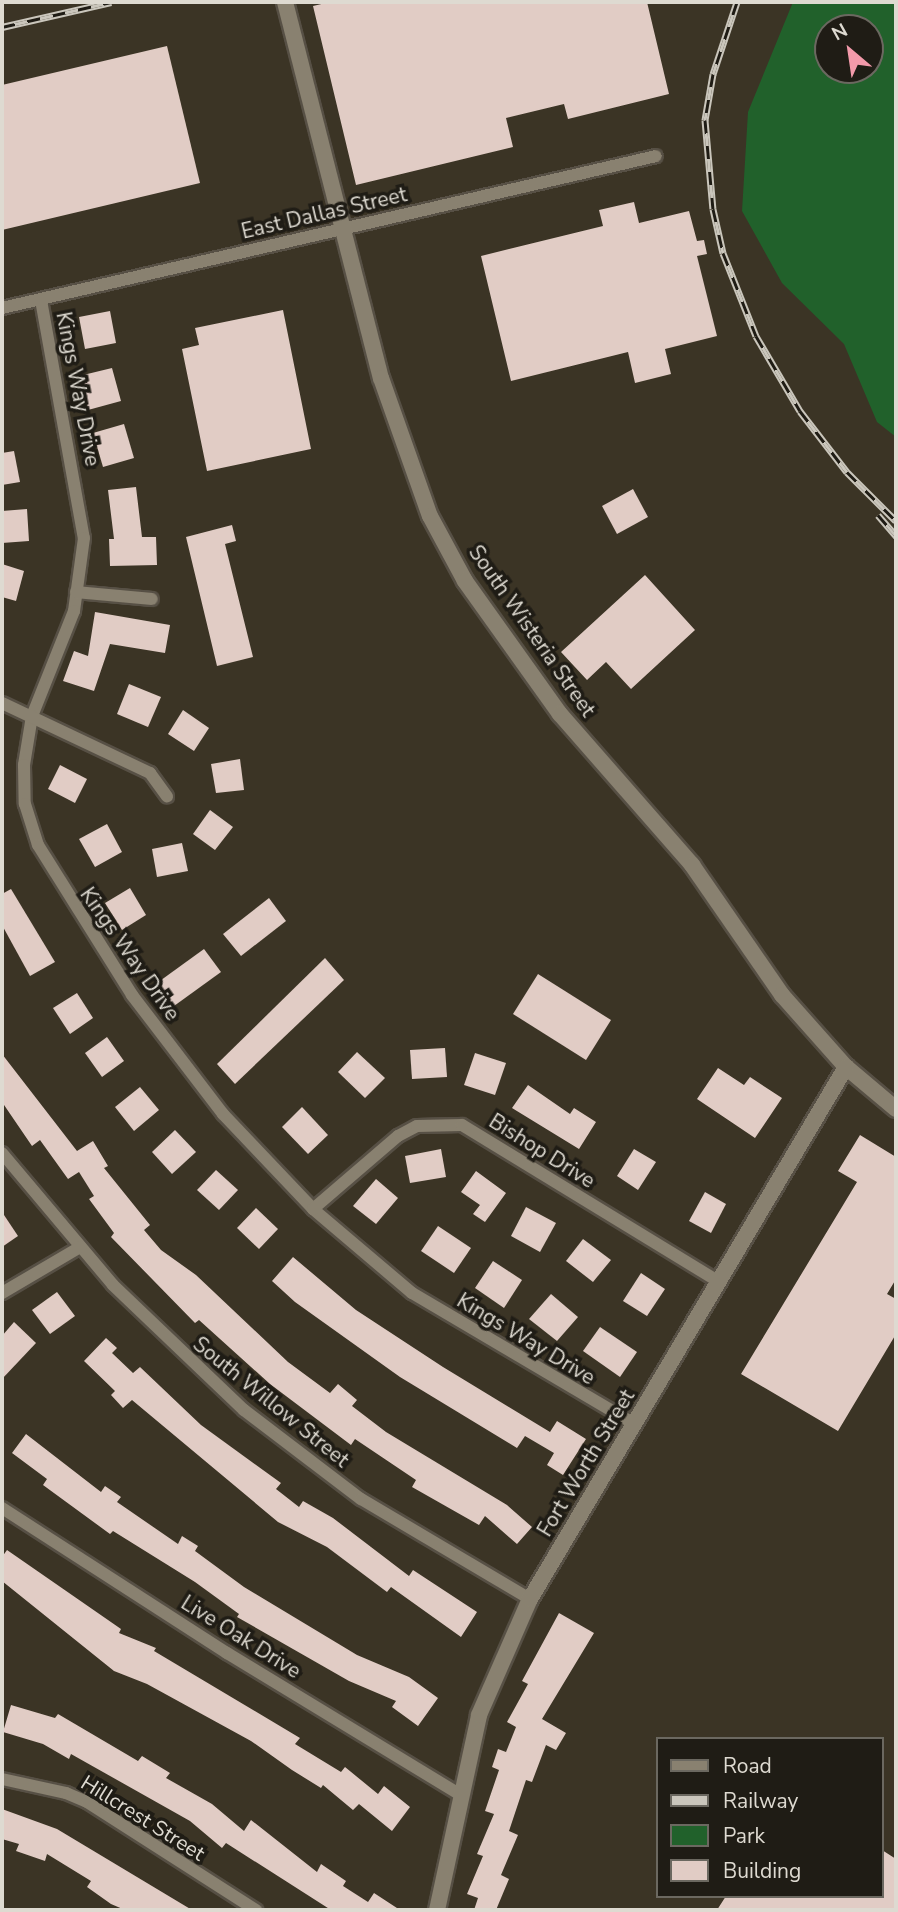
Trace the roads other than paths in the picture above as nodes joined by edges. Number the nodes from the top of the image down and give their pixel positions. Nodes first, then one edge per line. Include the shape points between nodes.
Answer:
1 (285, 2) edge
2 (656, 156) dead end
3 (341, 229) junction
4 (41, 300) junction
5 (2, 308) edge
6 (76, 592) junction
7 (152, 599) dead end
8 (2, 703) edge
9 (32, 716) junction
10 (167, 796) dead end
11 (846, 1068) junction
12 (896, 1109) edge
13 (2, 1153) edge
14 (313, 1209) junction
15 (80, 1247) junction
16 (719, 1282) junction
17 (2, 1293) edge
18 (634, 1424) junction
19 (2, 1508) edge
20 (530, 1599) junction
21 (2, 1779) edge
22 (462, 1796) junction
23 (256, 1910) edge
24 (437, 1910) edge

1 - 3 street, South Wisteria Street
2 - 3 street, East Dallas Street
3 - 4 street, East Dallas Street
3 - 11 street, South Wisteria Street via 399,432 430,516 465,581 561,714 692,864 782,995
4 - 5 street, East Dallas Street
4 - 6 street, Kings Way Drive via 84,538
6 - 7 street
6 - 9 street, Kings Way Drive via 74,611
8 - 9 street
9 - 10 street via 150,773
9 - 14 street, Kings Way Drive via 24,765 25,804 38,845 65,894 132,995 223,1114
11 - 12 street, South Wisteria Street
11 - 16 street, Fort Worth Street
13 - 15 street, South Willow Street
14 - 16 street, Bishop Drive via 398,1136 417,1126 462,1125
14 - 18 street, Kings Way Drive via 412,1293
15 - 17 street
15 - 20 street, South Willow Street via 196,1369 244,1410 361,1500
16 - 18 street, Fort Worth Street
18 - 20 street, Fort Worth Street
19 - 22 street, Live Oak Drive via 227,1653
20 - 22 street, Fort Worth Street via 479,1715
21 - 23 street, Hillcrest Street via 87,1802
22 - 24 street, Fort Worth Street

